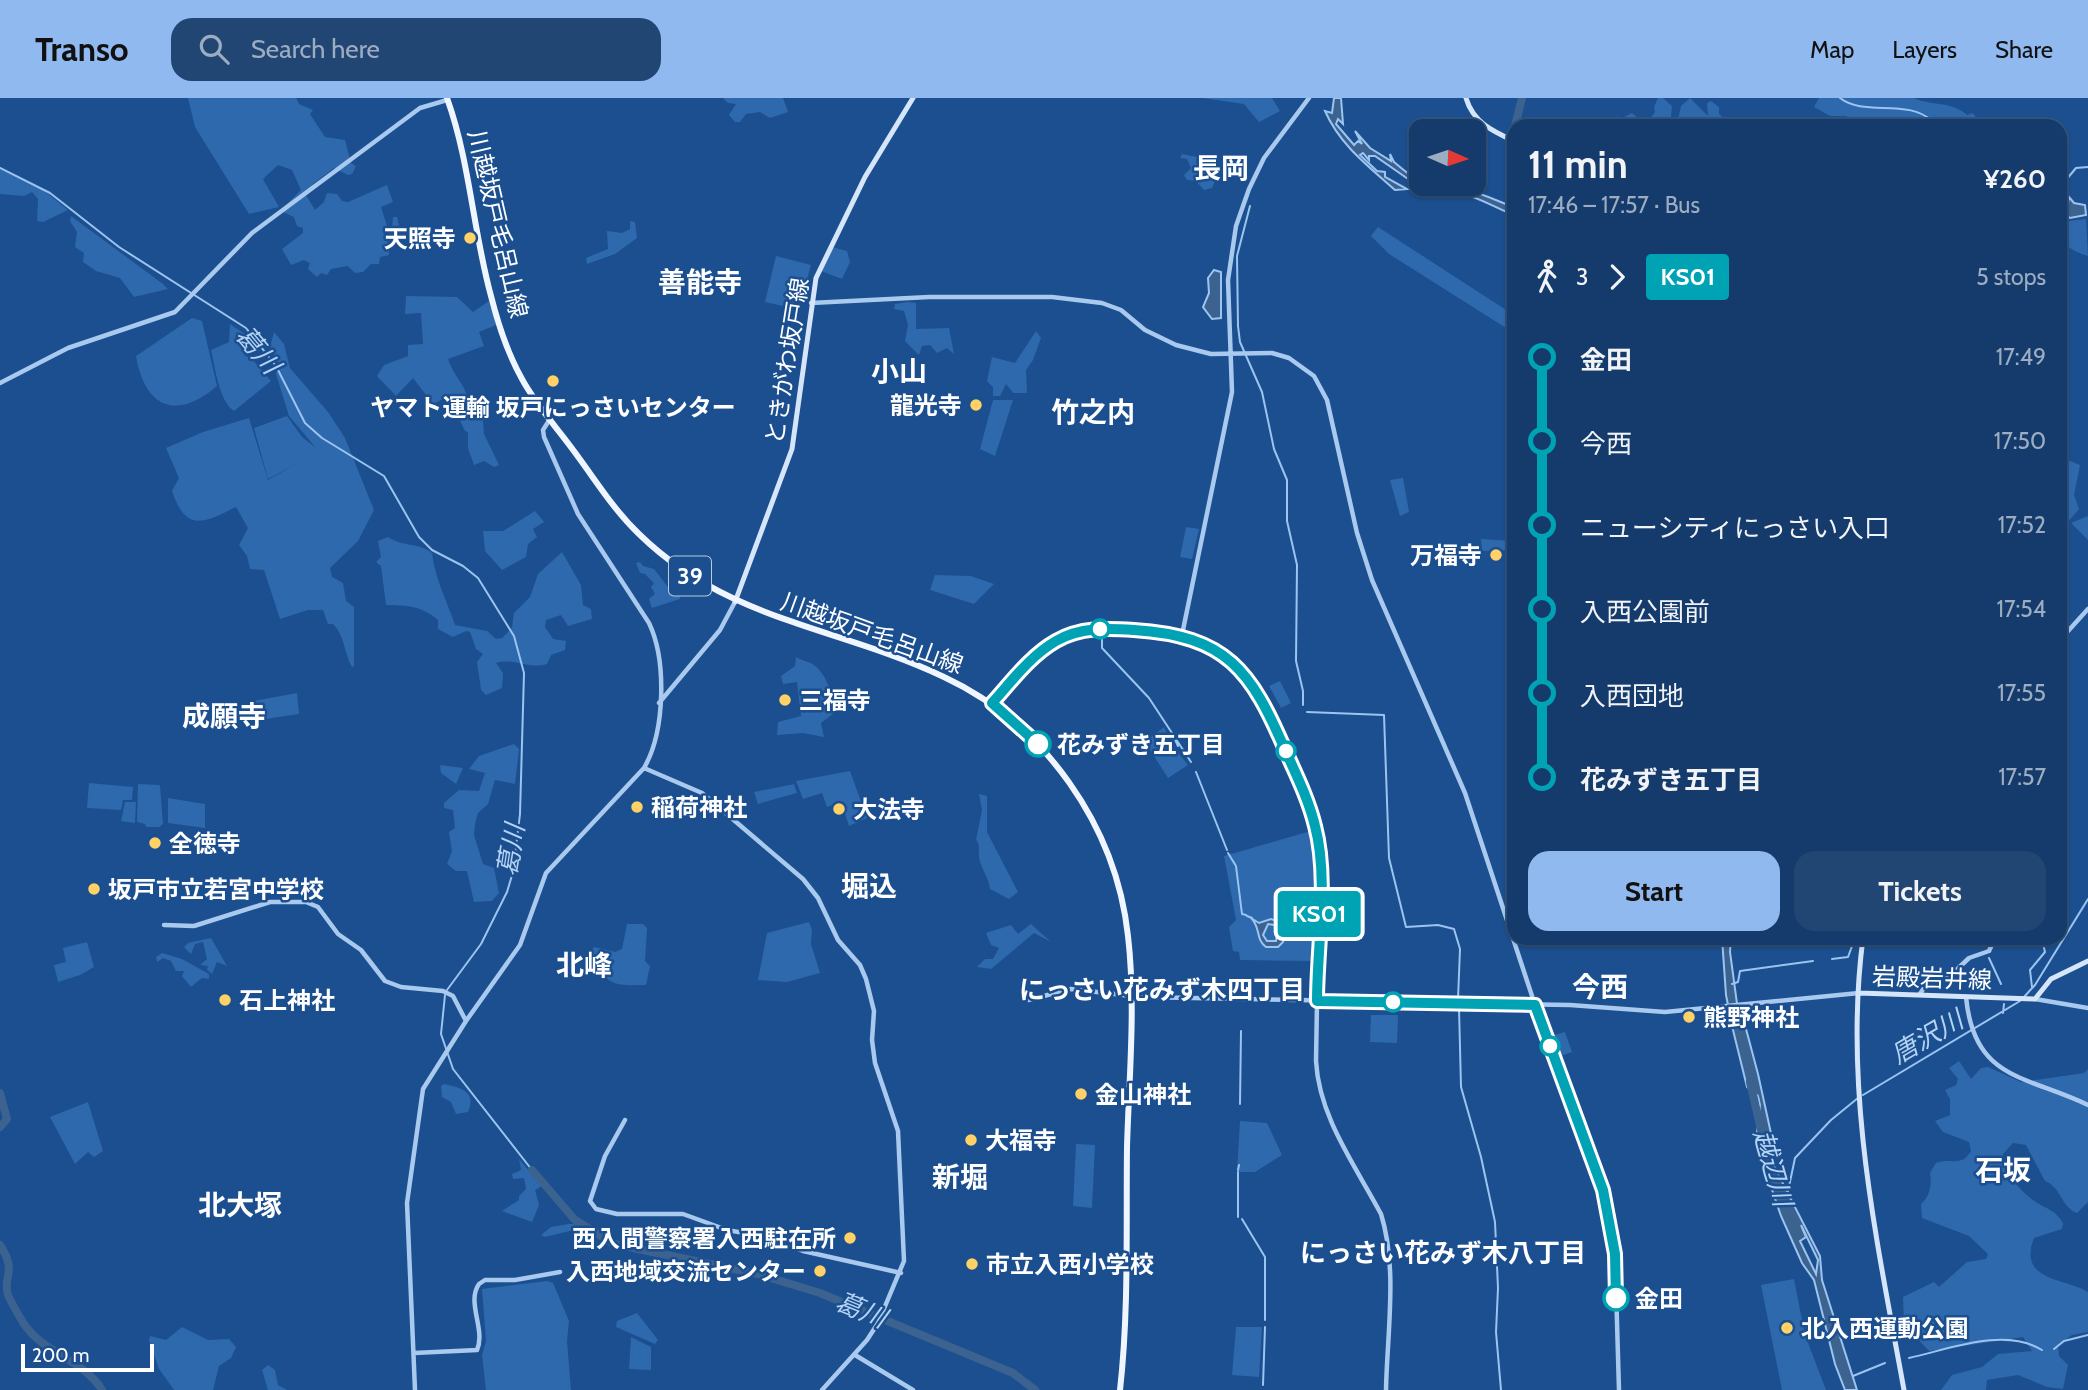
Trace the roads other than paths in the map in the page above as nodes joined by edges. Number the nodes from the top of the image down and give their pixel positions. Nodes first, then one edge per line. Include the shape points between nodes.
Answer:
1 (913, 98) edge
2 (1309, 98) edge
3 (1466, 98) edge
4 (448, 99) edge
5 (1507, 137) edge
6 (810, 303) junction
7 (1233, 355) junction
8 (0, 383) edge
9 (551, 418) junction
10 (735, 602) junction
11 (2088, 609) edge
12 (2067, 632) edge
13 (1182, 635) junction
14 (992, 703) junction
15 (659, 704) junction
16 (643, 768) junction
17 (1507, 920) edge
18 (164, 925) dead end
19 (1515, 945) edge
20 (1863, 945) edge
21 (1992, 945) edge
22 (2088, 961) edge
23 (1860, 993) junction
24 (1920, 994) junction
25 (1130, 996) junction
26 (1966, 997) junction
27 (2032, 999) junction
28 (1028, 1000) dead end
29 (1317, 1001) junction
30 (1535, 1005) junction
31 (2088, 1008) edge
32 (466, 1021) junction
33 (2088, 1105) edge
34 (625, 1120) dead end
35 (560, 1272) dead end
36 (901, 1273) junction
37 (414, 1353) junction
38 (855, 1355) junction
39 (415, 1390) edge
40 (822, 1390) edge
41 (913, 1390) edge
42 (1119, 1390) edge
43 (1386, 1390) edge
44 (1619, 1390) edge
45 (1904, 1390) edge

1 - 6 main road, ときがわ坂戸線 via 821,264
2 - 7 street via 1280,133 1249,188 1232,244 1228,297
3 - 5 main road via 1484,126
4 - 8 street via 420,108 252,233 175,312 68,348
4 - 9 main road, 川越坂戸毛呂山線 / 39 via 499,323 522,380
6 - 7 street via 1052,297 1091,301 1121,310 1145,330 1176,345
6 - 10 main road, ときがわ坂戸線 via 792,449
7 - 13 street via 1229,409
7 - 17 street via 1272,353 1289,358 1314,376 1324,392 1370,575 1465,793
9 - 10 main road, 川越坂戸毛呂山線 / 39 via 611,503 639,534 678,567
9 - 15 street via 544,437 567,492 653,631 660,662
10 - 14 main road, 川越坂戸毛呂山線 / 39 via 927,669
10 - 15 street via 720,630
11 - 12 street
13 - 14 street via 1109,629 1065,636 1031,659
13 - 29 street via 1219,652 1250,681 1270,713 1309,806 1320,857
14 - 25 main road, 川越坂戸毛呂山線 / 39 via 1058,767 1104,842 1126,916
15 - 16 street via 654,744
16 - 32 street via 546,873 520,945
16 - 36 street via 702,793 803,878 838,940 862,968 874,1007 876,1063 898,1131 904,1246
18 - 32 street via 194,926 270,902 306,902 361,950 385,981 453,996
19 - 30 street
20 - 23 main road, 岩殿岩井線
21 - 24 street via 1989,951 1969,958 1949,978 1925,986
22 - 27 main road via 2051,979
23 - 24 main road, 岩殿岩井線
23 - 30 street via 1691,1011
23 - 45 main road via 1859,1102
24 - 26 main road, 岩殿岩井線
25 - 28 street via 1071,989
25 - 29 street
25 - 42 main road, 川越坂戸毛呂山線 / 39
26 - 27 main road, 岩殿岩井線
26 - 33 street via 1969,1025 1985,1055 2000,1068
27 - 31 street
29 - 30 street
29 - 43 street via 1316,1061 1322,1101 1385,1229
30 - 44 street via 1609,1214 1615,1254
32 - 37 street via 425,1083 419,1101 407,1203
34 - 36 street via 595,1182 590,1201 596,1209 624,1214 683,1213 803,1251
35 - 37 street via 485,1280 475,1295 480,1336 477,1350
36 - 38 street via 878,1323
37 - 39 street
38 - 40 street
38 - 41 street

